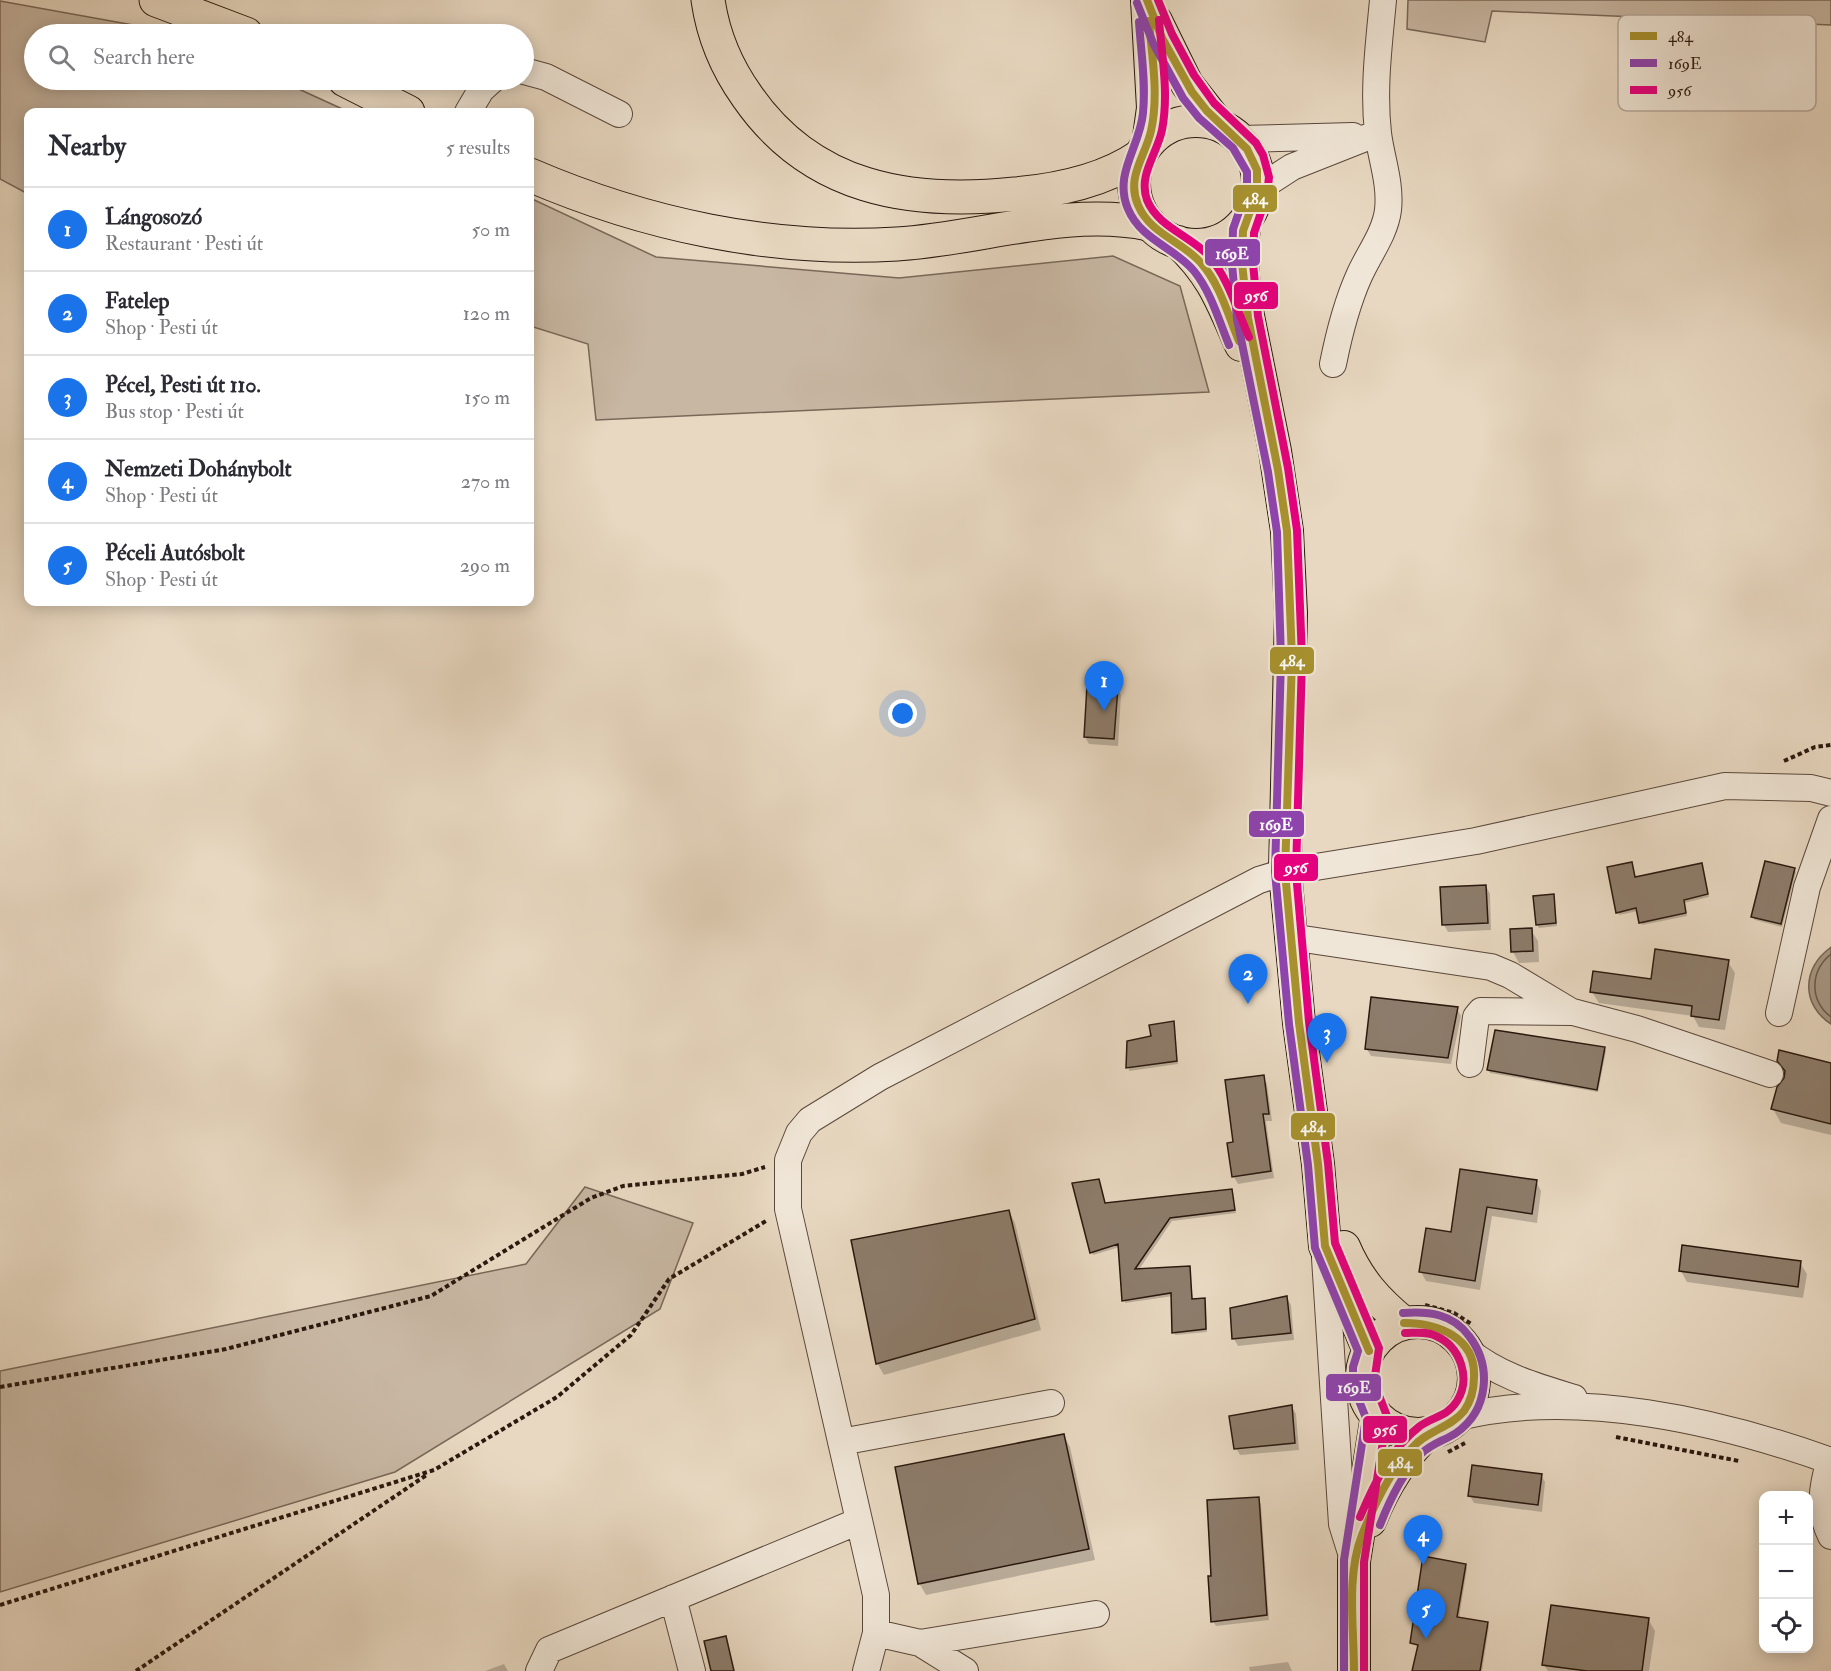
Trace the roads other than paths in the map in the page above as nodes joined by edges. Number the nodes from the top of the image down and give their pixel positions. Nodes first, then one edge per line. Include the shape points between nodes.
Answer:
1 (156, 0) edge
2 (708, 0) edge
3 (1383, 0) edge
4 (1148, 2) edge
5 (220, 24) edge
6 (534, 73) edge
7 (365, 90) edge
8 (481, 90) edge
9 (400, 108) edge
10 (470, 108) edge
11 (619, 114) dead end
12 (1230, 132) junction
13 (1372, 134) junction
14 (1144, 150) junction
15 (534, 177) edge
16 (1258, 189) junction
17 (1245, 221) junction
18 (1149, 224) junction
19 (1178, 242) junction
20 (1333, 364) dead end
21 (1261, 393) junction
22 (1821, 790) edge
23 (1831, 819) edge
24 (1285, 872) junction
25 (1290, 937) junction
26 (1573, 1012) junction
27 (1779, 1013) dead end
28 (1470, 1064) dead end
29 (1770, 1074) dead end
30 (1318, 1164) junction
31 (1324, 1246) junction
32 (1412, 1313) junction
33 (1474, 1341) junction
34 (1370, 1352) junction
35 (1051, 1403) dead end
36 (1606, 1408) junction
37 (1377, 1416) junction
38 (1459, 1417) junction
39 (1427, 1434) junction
40 (841, 1443) junction
41 (1831, 1461) edge
42 (859, 1521) junction
43 (1831, 1536) edge
44 (1354, 1561) junction
45 (673, 1598) junction
46 (1096, 1614) dead end
47 (876, 1633) junction
48 (921, 1643) junction
49 (687, 1670) edge
50 (539, 1671) edge
51 (866, 1671) edge
52 (965, 1671) edge
53 (1354, 1671) edge

1 - 5 highway
2 - 14 highway via 720,47 737,82 758,111 791,147 818,166 852,180 915,195 996,196 1101,178 1119,171
3 - 13 street
4 - 12 main road via 1187,84
4 - 14 main road via 1153,108
6 - 11 street
7 - 9 highway
8 - 10 street
12 - 13 street
12 - 14 main road via 1191,121 1157,134
12 - 16 main road via 1253,158
13 - 16 street via 1293,166
13 - 20 street via 1387,175 1388,211 1346,308
14 - 18 main road via 1135,172 1134,189
15 - 18 highway via 652,218 738,236 807,244 897,244 1077,220 1126,219
16 - 17 main road
17 - 19 main road via 1226,238 1215,242
17 - 21 main road via 1242,270
18 - 19 main road
19 - 21 main road via 1211,278
21 - 24 main road via 1282,495 1292,614
22 - 24 street via 1725,786 1476,841
23 - 27 street via 1807,887
24 - 25 main road
24 - 40 street via 1259,880 880,1077 810,1120 799,1133 788,1160 788,1209
25 - 26 street via 1491,967
25 - 30 main road
26 - 28 street via 1481,1011 1476,1017
26 - 29 street
30 - 31 main road
30 - 32 main road via 1351,1263 1378,1303
31 - 34 main road
31 - 44 street via 1342,1524
32 - 33 main road via 1422,1322
32 - 34 main road via 1373,1344
33 - 36 street via 1485,1364 1516,1380
33 - 38 main road via 1474,1384
34 - 37 main road via 1364,1361 1362,1380 1366,1399
35 - 40 street
36 - 38 street via 1511,1407
36 - 41 street via 1711,1426
37 - 39 main road via 1392,1428 1409,1434
37 - 44 main road
38 - 39 main road
39 - 44 main road via 1412,1447 1379,1499
40 - 42 street
41 - 43 street via 1822,1486 1822,1506
42 - 45 street
42 - 47 street via 876,1594
44 - 53 main road
45 - 49 street
45 - 50 street via 549,1650
46 - 48 street
47 - 48 street
47 - 51 street
48 - 52 street

